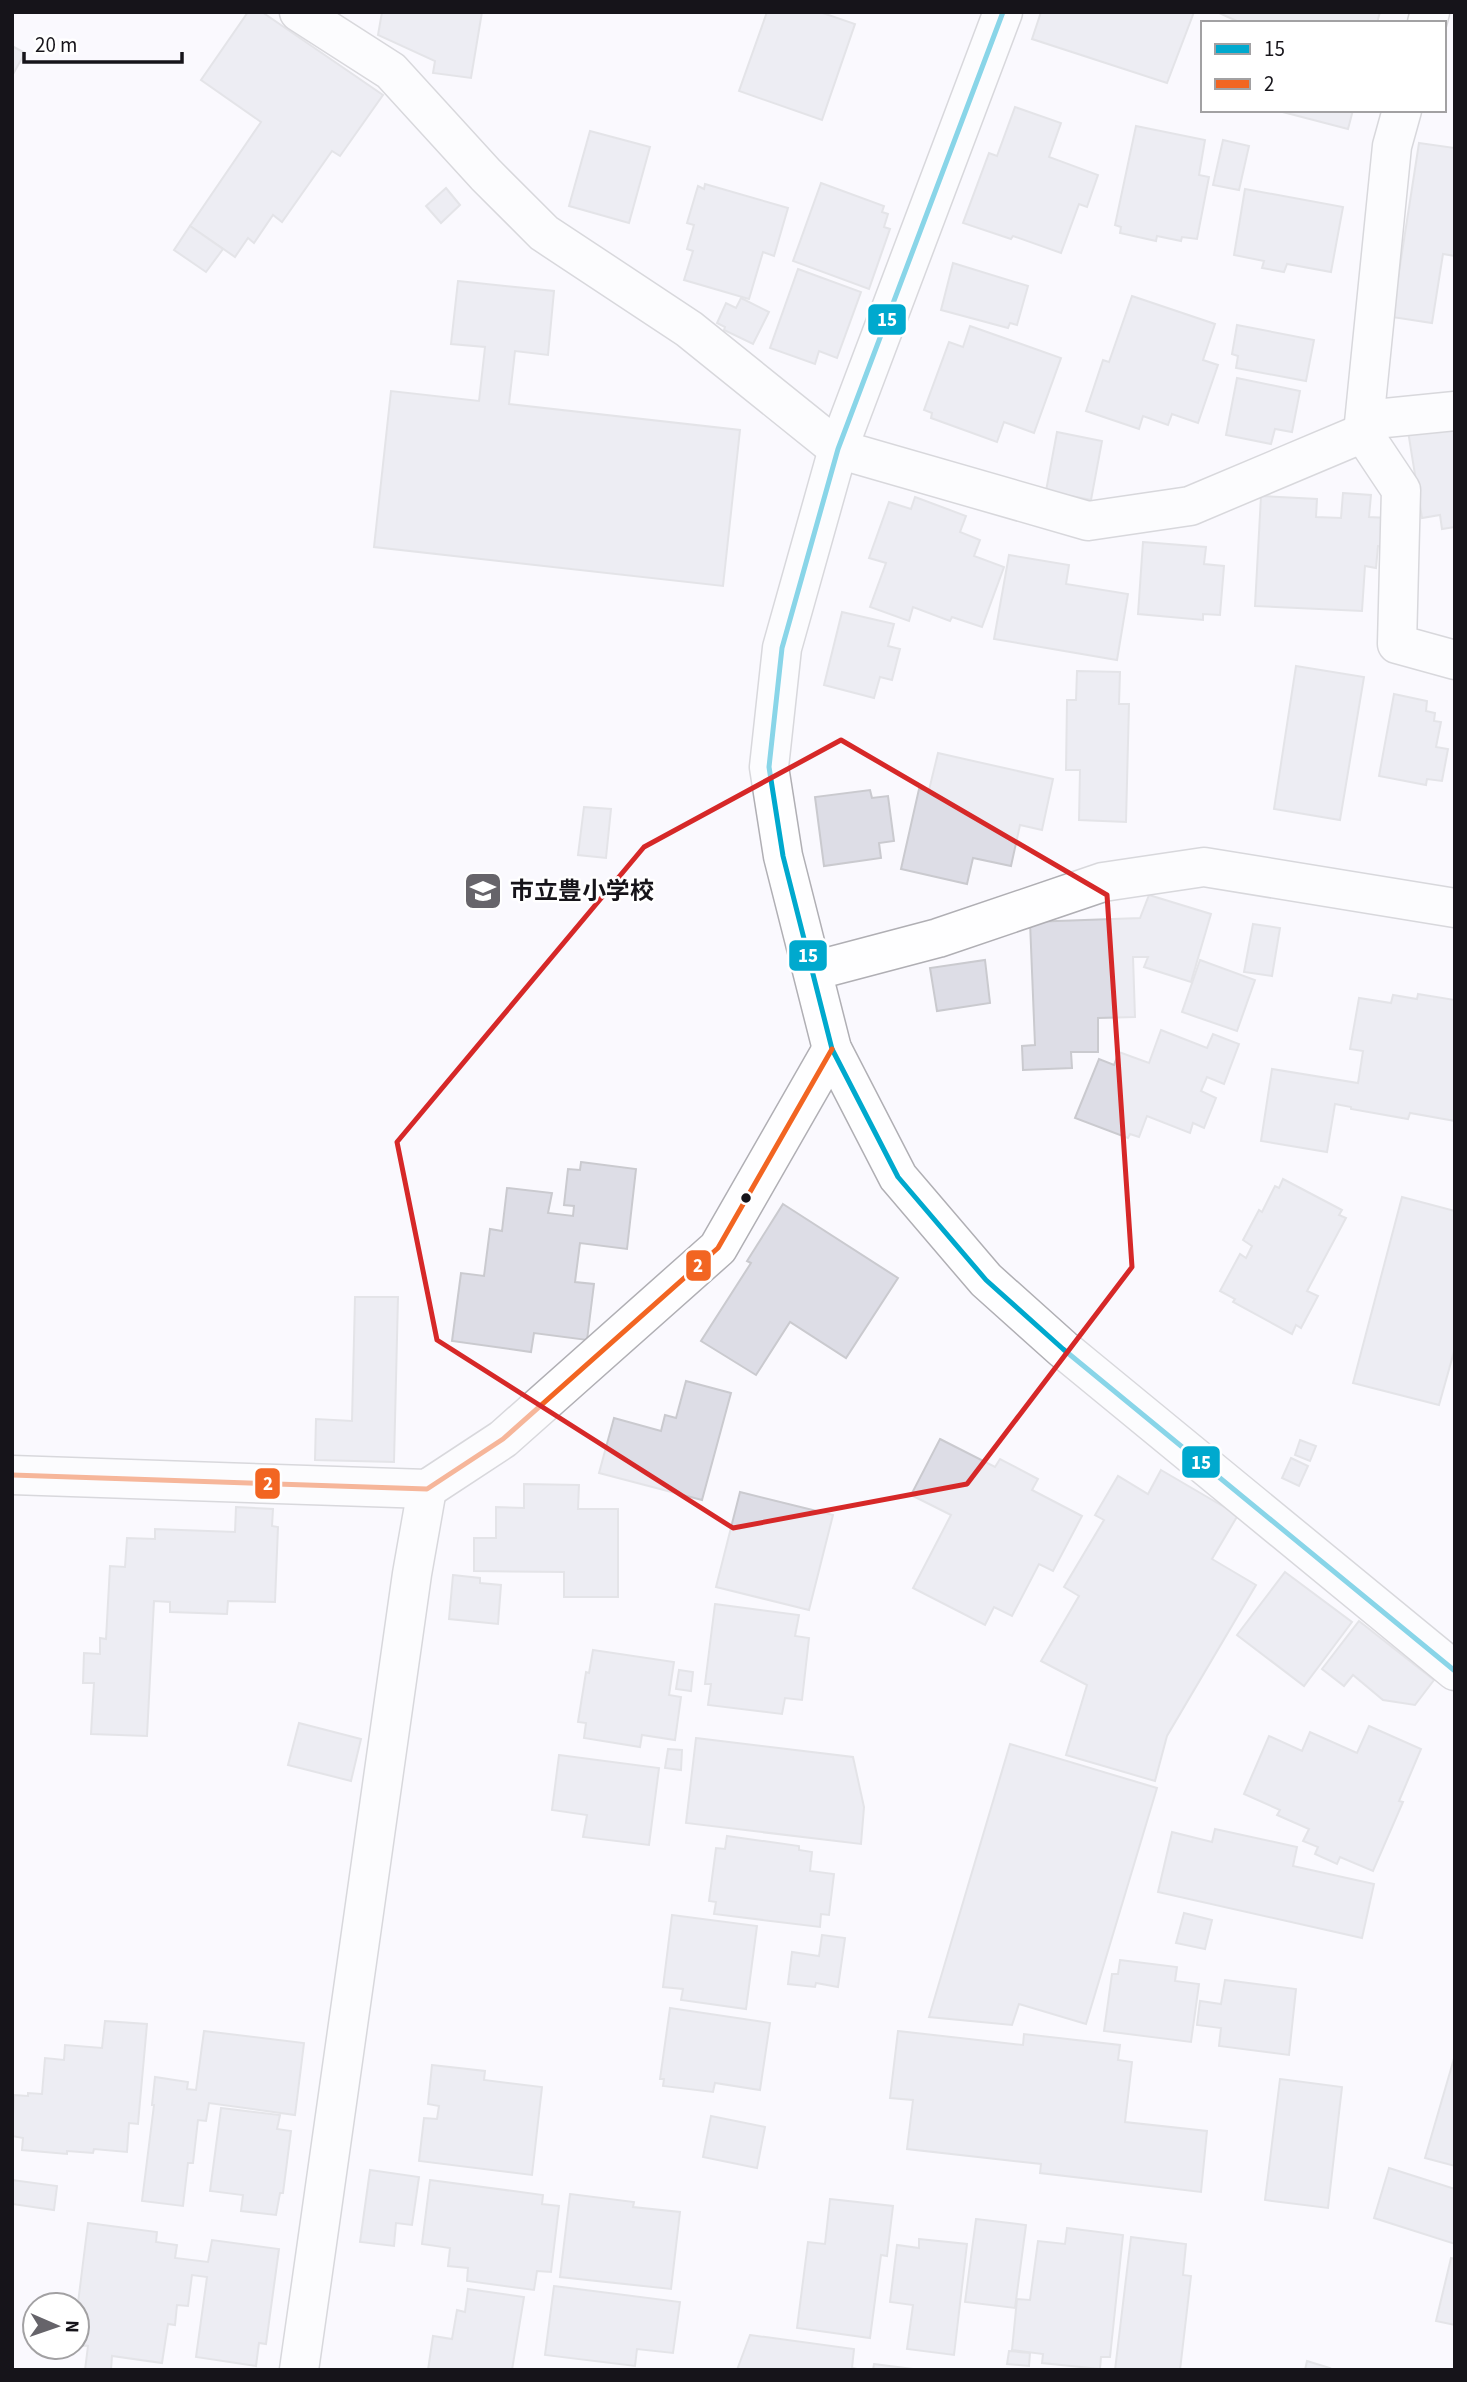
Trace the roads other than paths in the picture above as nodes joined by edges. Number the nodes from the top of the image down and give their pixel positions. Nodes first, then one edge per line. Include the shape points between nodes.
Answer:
1 (1003, 12) edge
2 (309, 15) edge
3 (1401, 112) edge
4 (1455, 411) edge
5 (1364, 426) junction
6 (838, 449) junction
7 (1455, 660) edge
8 (1455, 908) edge
9 (813, 971) junction
10 (832, 1049) junction
11 (12, 1475) edge
12 (427, 1489) junction
13 (1455, 1671) edge
14 (299, 2370) edge

1 - 6 street
2 - 6 street via 391,71 544,233 689,329
3 - 5 street via 1392,146
4 - 5 street
5 - 6 street via 1190,506 1088,521
5 - 7 street via 1401,490 1397,643
6 - 9 street via 782,648 769,767 783,856
8 - 9 street via 1203,867 1103,881 937,938
9 - 10 street
10 - 12 street via 718,1248 503,1439
10 - 13 street via 898,1177 986,1280 1063,1349
11 - 12 street
12 - 14 street

